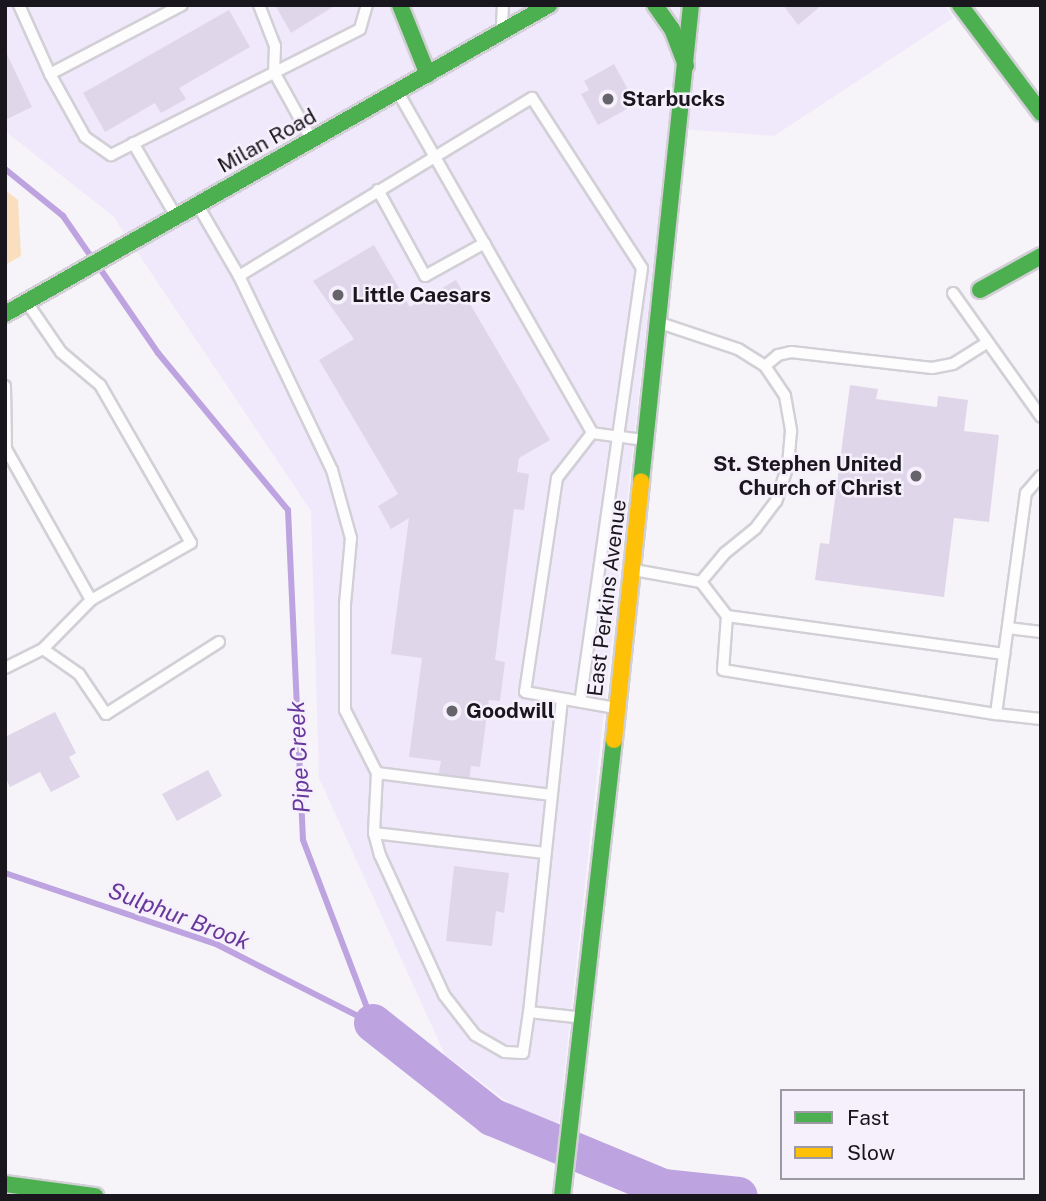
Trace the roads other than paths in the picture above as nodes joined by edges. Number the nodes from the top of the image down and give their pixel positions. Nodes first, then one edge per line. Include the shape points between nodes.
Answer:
1 (19, 5) edge
2 (182, 5) edge
3 (258, 5) edge
4 (367, 5) edge
5 (400, 5) edge
6 (418, 5) edge
7 (503, 5) edge
8 (549, 5) edge
9 (654, 5) edge
10 (691, 5) edge
11 (960, 5) edge
12 (407, 24) junction
13 (502, 34) junction
14 (685, 65) junction
15 (274, 72) junction
16 (50, 74) junction
17 (428, 75) junction
18 (397, 92) junction
19 (1041, 113) edge
20 (312, 140) junction
21 (133, 143) junction
22 (434, 155) junction
23 (379, 190) junction
24 (197, 204) junction
25 (176, 215) junction
26 (485, 243) junction
27 (1041, 256) edge
28 (239, 276) junction
29 (980, 290) dead end
30 (953, 293) dead end
31 (27, 302) junction
32 (5, 314) edge
33 (660, 323) junction
34 (988, 342) junction
35 (765, 366) junction
36 (5, 386) edge
37 (1041, 417) edge
38 (592, 433) junction
39 (620, 437) junction
40 (647, 440) junction
41 (1041, 476) edge
42 (631, 570) junction
43 (701, 582) junction
44 (91, 600) junction
45 (727, 616) junction
46 (1007, 628) junction
47 (1041, 632) edge
48 (219, 642) dead end
49 (43, 649) junction
50 (1004, 654) junction
51 (5, 668) edge
52 (562, 699) junction
53 (580, 702) junction
54 (616, 708) junction
55 (996, 714) junction
56 (1041, 719) edge
57 (377, 773) junction
58 (550, 795) junction
59 (374, 833) junction
60 (545, 853) junction
61 (529, 1012) junction
62 (585, 1018) junction
63 (5, 1184) edge
64 (95, 1196) edge
65 (562, 1196) edge

1 - 16 lane
2 - 16 lane
3 - 15 lane via 275,46
4 - 15 lane via 360,29
5 - 12 main road
6 - 12 lane
7 - 13 lane
8 - 13 main road, Milan Road
9 - 14 main road via 672,29
10 - 14 main road, East Perkins Avenue
11 - 19 main road
12 - 17 main road
13 - 17 main road, Milan Road
14 - 33 main road, East Perkins Avenue
15 - 20 lane
15 - 21 lane
16 - 21 lane via 85,137 111,155
17 - 18 main road, Milan Road
18 - 20 main road, Milan Road
18 - 22 lane
20 - 24 main road, Milan Road
21 - 25 lane
22 - 23 lane
22 - 26 lane
22 - 39 lane via 532,98 642,268
23 - 26 lane via 425,276
23 - 28 lane
24 - 25 main road, Milan Road
24 - 28 lane
25 - 31 main road, Milan Road
26 - 38 lane
27 - 29 main road
28 - 57 lane via 335,481 351,538 345,604 345,710
30 - 34 lane
31 - 32 main road, Milan Road
31 - 44 lane via 61,352 100,385 191,543
33 - 35 lane via 738,349
33 - 40 main road, East Perkins Avenue
34 - 35 lane via 953,364 932,368 791,352 778,355
34 - 37 lane
35 - 43 lane via 785,396 788,465 776,501 756,528 725,553
36 - 44 lane via 6,449
38 - 39 lane
38 - 52 lane via 557,478 525,692
39 - 40 lane
39 - 53 lane
40 - 42 main road, East Perkins Avenue
41 - 46 lane via 1026,493
42 - 43 lane
42 - 54 main road, East Perkins Avenue
43 - 45 lane
44 - 49 lane
45 - 50 lane
45 - 55 lane via 723,670
46 - 47 lane
46 - 50 lane
48 - 49 lane via 106,714 79,674
49 - 51 lane
50 - 55 lane
52 - 53 lane
52 - 58 lane
53 - 54 lane
54 - 62 main road, East Perkins Avenue
55 - 56 lane
57 - 58 lane
57 - 59 lane
58 - 60 lane
59 - 60 lane
59 - 61 lane via 444,996 475,1035 505,1052 523,1053
60 - 61 lane
61 - 62 lane
62 - 65 main road, East Perkins Avenue
63 - 64 main road

